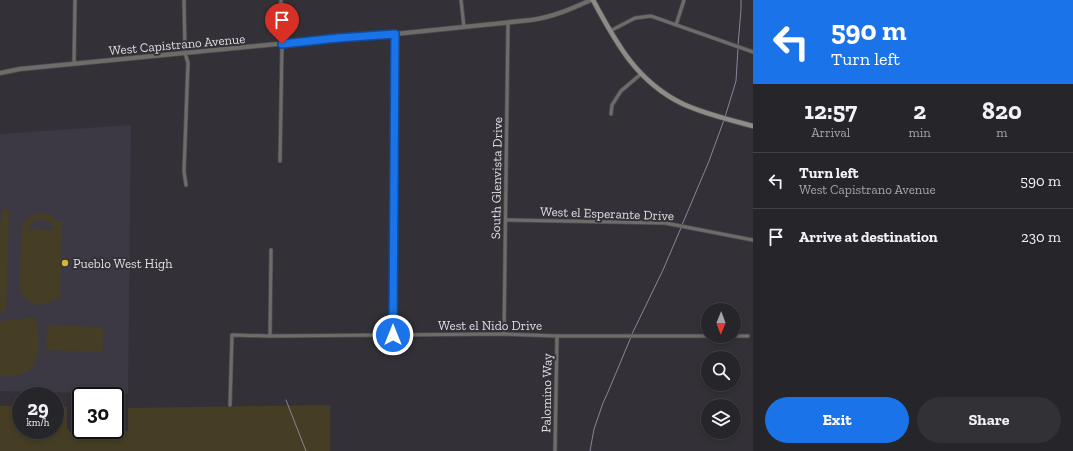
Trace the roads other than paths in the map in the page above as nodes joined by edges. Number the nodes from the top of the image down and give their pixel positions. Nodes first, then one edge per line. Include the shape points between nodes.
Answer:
1 (75, 0) edge
2 (184, 0) edge
3 (281, 0) edge
4 (461, 0) edge
5 (592, 0) edge
6 (684, 0) edge
7 (508, 23) junction
8 (676, 25) junction
9 (464, 27) junction
10 (610, 31) junction
11 (395, 34) junction
12 (282, 44) junction
13 (753, 52) edge
14 (185, 53) junction
15 (74, 64) junction
16 (0, 73) edge
17 (641, 74) junction
18 (611, 114) dead end
19 (753, 126) edge
20 (280, 161) dead end
21 (186, 185) dead end
22 (506, 220) junction
23 (753, 240) edge
24 (271, 250) dead end
25 (504, 334) junction
26 (393, 335) junction
27 (270, 336) junction
28 (557, 336) junction
29 (748, 336) dead end
30 (230, 405) dead end
31 (555, 451) edge

1 - 15 street
2 - 14 street
3 - 12 street
4 - 9 street
5 - 7 street, West Capistrano Avenue via 552,16
5 - 10 main road
6 - 8 street
7 - 9 street, West Capistrano Avenue
7 - 22 street, South Glenvista Drive
8 - 10 street via 651,16 635,18
8 - 13 street
9 - 11 street, West Capistrano Avenue
10 - 17 main road
11 - 12 street, West Capistrano Avenue
11 - 26 street
12 - 14 street, West Capistrano Avenue
12 - 20 street
14 - 15 street, West Capistrano Avenue
14 - 21 street via 188,63 184,171
15 - 16 street, West Capistrano Avenue
17 - 18 street via 621,91 612,105
17 - 19 main road via 661,91 694,108
22 - 23 street, West el Esperante Drive via 665,223
22 - 25 street, South Glenvista Drive
24 - 27 street
25 - 26 street, West el Nido Drive
25 - 28 street, West el Nido Drive
26 - 27 street, West el Nido Drive
27 - 30 street, West el Nido Drive via 232,335
28 - 29 street, West el Nido Drive
28 - 31 street, Palomino Way

